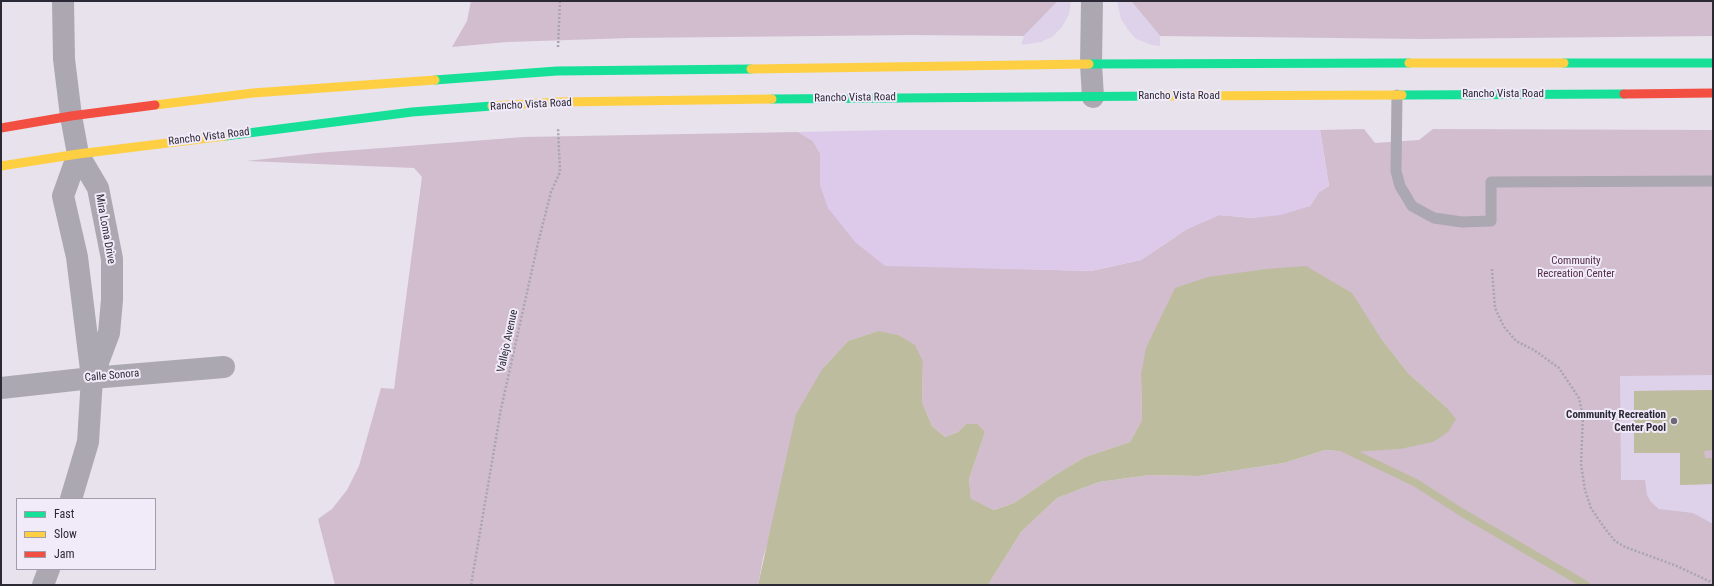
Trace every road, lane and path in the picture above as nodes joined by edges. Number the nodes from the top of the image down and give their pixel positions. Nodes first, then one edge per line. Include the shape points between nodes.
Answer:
1 (63, 1) edge
2 (560, 1) edge
3 (1092, 1) edge
4 (559, 14) dead end
5 (1713, 63) edge
6 (1091, 64) junction
7 (1713, 93) edge
8 (1397, 95) junction
9 (1093, 97) junction
10 (558, 102) junction
11 (71, 116) junction
12 (1, 128) edge
13 (78, 154) junction
14 (1, 166) edge
15 (1713, 181) edge
16 (1492, 269) dead end
17 (224, 366) dead end
18 (92, 378) junction
19 (1, 388) edge
20 (71, 498) edge
21 (49, 570) edge
22 (1713, 583) edge
23 (43, 585) edge
24 (471, 585) edge

1 - 11 street, Mira Loma Drive via 64,59
2 - 4 path
3 - 6 street
5 - 6 main road
6 - 9 street
6 - 11 main road via 557,71 261,93
7 - 8 main road, Rancho Vista Road
8 - 9 main road, Rancho Vista Road
8 - 15 lane via 1396,171 1400,186 1412,206 1434,218 1462,222 1491,221 1491,182
9 - 10 main road, Rancho Vista Road
10 - 13 main road, Rancho Vista Road via 412,112
10 - 24 path, Vallejo Avenue via 560,172 551,192 538,243 501,409
11 - 12 main road
11 - 13 street, Mira Loma Drive
13 - 14 main road, Rancho Vista Road
13 - 18 street, Mira Loma Drive via 63,196 78,264
13 - 18 street, Mira Loma Drive via 98,188 112,259 109,333
16 - 22 path via 1495,308 1504,327 1516,341 1559,368 1579,398 1583,416 1581,464 1584,490 1591,508 1603,526 1615,541 1625,547 1677,566
17 - 18 street, Calle Sonora
18 - 19 street, Calle Sonora
18 - 20 street, Mira Loma Drive via 88,442
21 - 23 street

